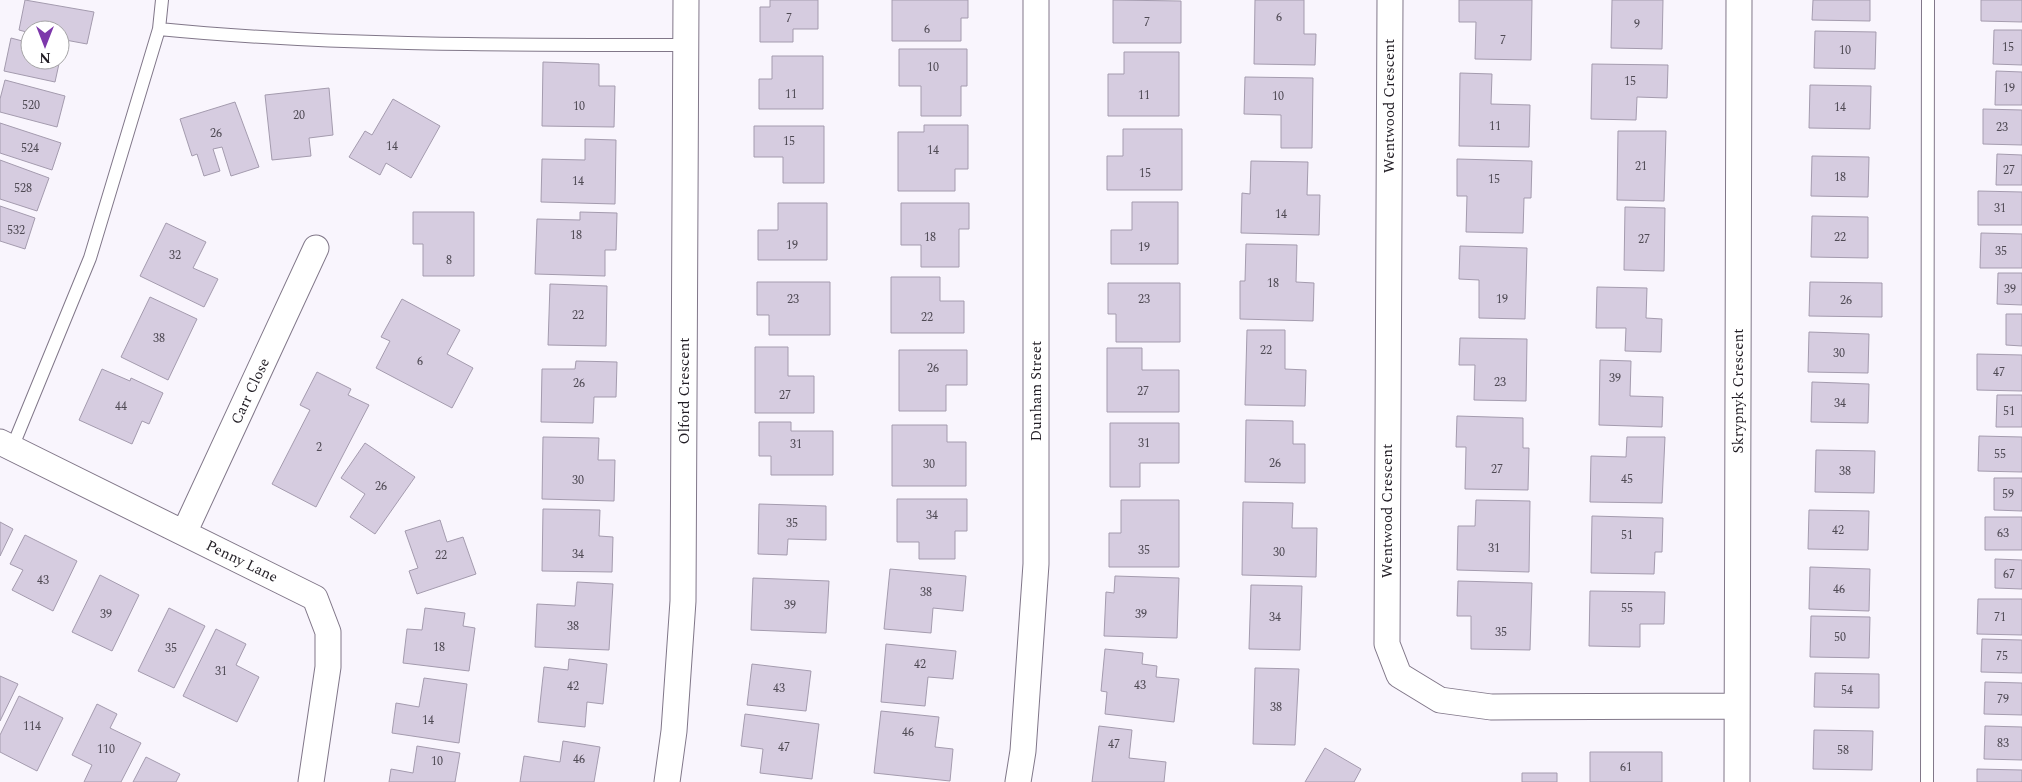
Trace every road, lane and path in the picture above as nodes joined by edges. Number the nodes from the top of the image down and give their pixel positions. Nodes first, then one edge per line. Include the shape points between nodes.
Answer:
1 (162, 0) edge
2 (686, 0) edge
3 (1036, 0) edge
4 (1390, 0) edge
5 (1739, 0) edge
6 (1928, 0) edge
7 (158, 29) junction
8 (686, 45) junction
9 (316, 248) dead end
10 (6, 445) edge
11 (184, 533) junction
12 (1736, 706) junction
13 (311, 782) edge
14 (666, 782) edge
15 (1018, 782) edge
16 (1737, 782) edge
17 (1926, 782) edge

1 - 7 lane
2 - 8 street, Olford Crescent
3 - 15 street, Dunham Street via 1036,564
4 - 12 street, Wentwood Crescent via 1387,644 1399,675 1440,700 1491,706
5 - 12 street, Skrypnyk Crescent
6 - 17 lane
7 - 8 lane via 237,37 472,44
7 - 10 lane via 90,258
8 - 14 street, Olford Crescent via 683,601 674,731
9 - 11 street, Carr Close
10 - 11 street, Penny Lane
11 - 13 street, Penny Lane via 315,598 328,632 328,667
12 - 16 street, Skrypnyk Crescent

